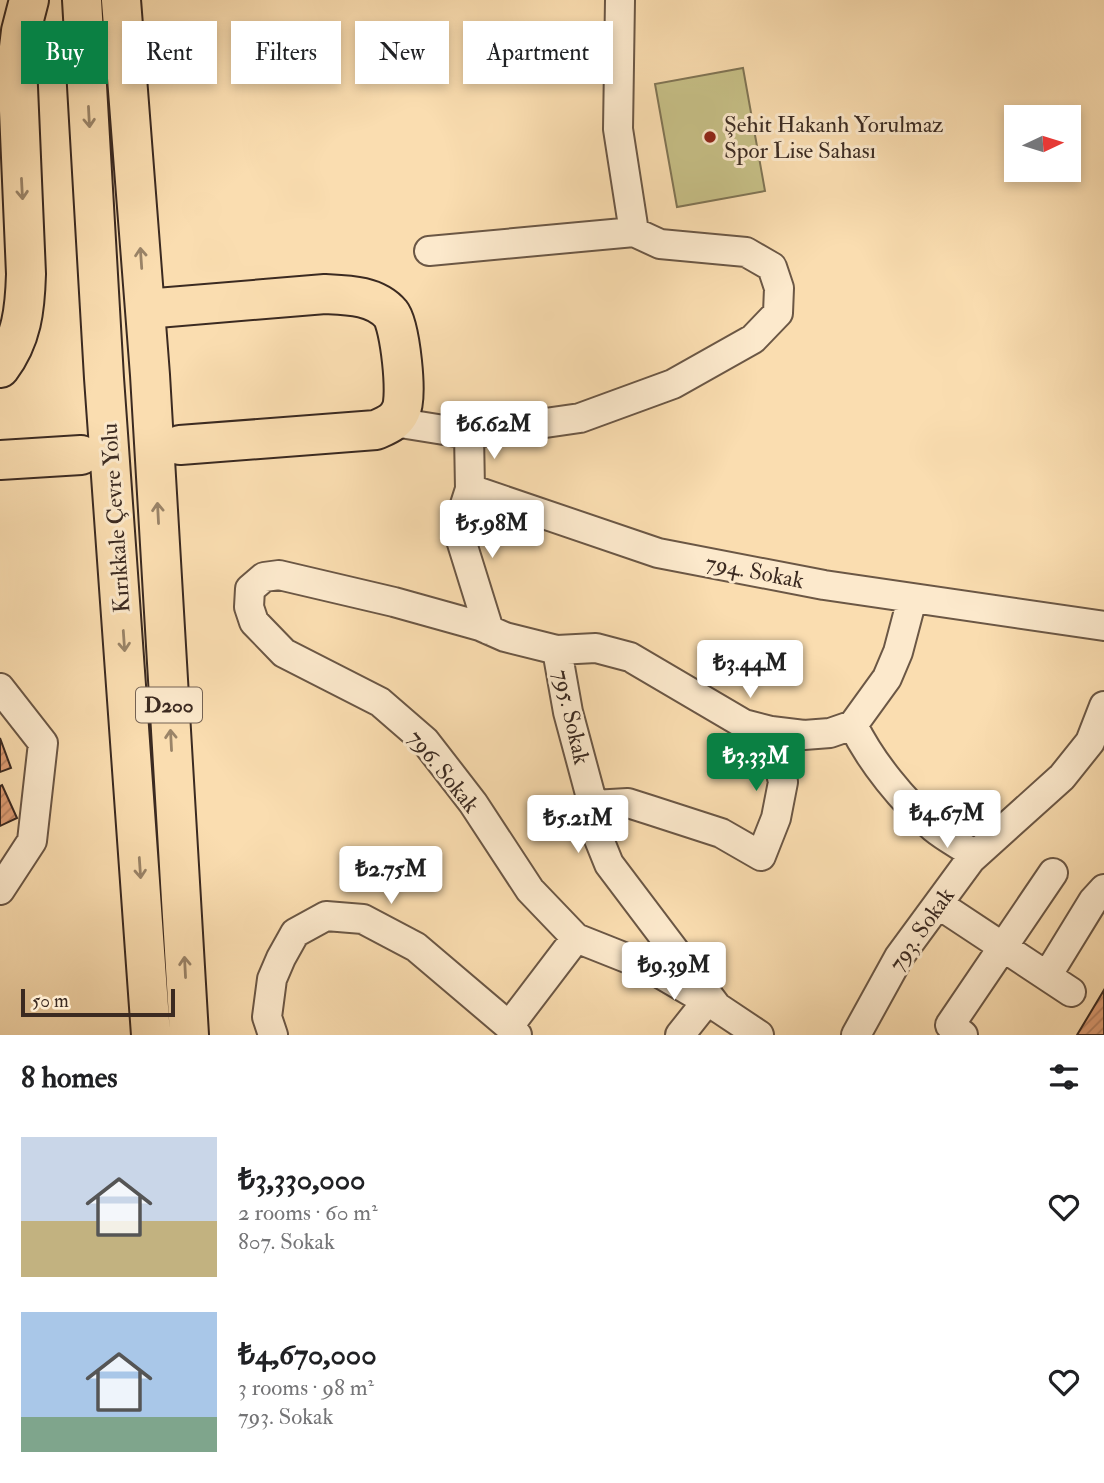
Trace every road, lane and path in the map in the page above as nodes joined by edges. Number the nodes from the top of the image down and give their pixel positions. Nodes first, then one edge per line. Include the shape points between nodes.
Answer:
1 (29, 0) edge
2 (82, 0) edge
3 (121, 0) edge
4 (620, 0) edge
5 (634, 232) junction
6 (429, 251) dead end
7 (145, 309) junction
8 (0, 368) edge
9 (394, 422) junction
10 (469, 434) junction
11 (180, 445) dead end
12 (81, 455) dead end
13 (3, 457) edge
14 (470, 489) junction
15 (912, 599) junction
16 (1104, 626) edge
17 (489, 630) junction
18 (557, 650) junction
19 (284, 653) joint
20 (0, 688) edge
21 (1104, 706) edge
22 (853, 725) junction
23 (771, 732) junction
24 (593, 805) junction
25 (975, 855) junction
26 (1053, 873) dead end
27 (1104, 889) edge
28 (0, 890) edge
29 (937, 904) junction
30 (576, 938) junction
31 (1003, 947) junction
32 (1047, 976) junction
33 (1071, 992) dead end
34 (712, 1004) junction
35 (513, 1030) edge
36 (151, 1035) edge
37 (189, 1035) edge
38 (273, 1035) edge
39 (680, 1035) edge
40 (760, 1035) edge
41 (856, 1035) edge
42 (963, 1035) edge

1 -> 8 highway via 17,64 25,302 22,328
2 -> 36 highway, Kırıkkale Çevre Yolu / D200
7 -> 3 highway, Kırıkkale Çevre Yolu / D200
4 - 5 street via 618,129
5 - 6 street
5 - 10 street via 660,244 746,252 772,267 779,288 778,313 753,339 673,384 580,418
7 - 9 highway via 325,293 376,301 393,315 399,339 403,408
37 -> 7 highway, Kırıkkale Çevre Yolu / D200
9 - 10 street
9 - 11 highway via 376,430
10 - 14 street
12 - 13 highway
14 - 15 street, 794. Sokak via 657,553
14 - 17 street via 461,517 461,540
15 - 16 street, 794. Sokak
15 - 22 street via 887,678
17 - 18 street, 795. Sokak
17 - 19 street, 795. Sokak via 394,601 279,575 264,578 250,589 250,607 254,622
18 - 23 street via 596,648 630,657 744,724
18 - 24 street, 795. Sokak
19 - 30 street, 796. Sokak via 380,702 425,741 473,803 530,890
20 - 28 street via 43,743 32,841
21 - 25 street, 793. Sokak via 1090,742 1062,777
22 - 23 street via 830,733
22 - 25 street via 865,750 915,808 935,829
23 - 24 street via 783,782 776,818 761,856 721,833 628,803
24 - 34 street, 795. Sokak via 594,827 609,864
25 - 29 street, 793. Sokak
26 - 31 street
27 - 32 street
29 - 31 street
29 - 41 street, 793. Sokak via 899,957
30 - 34 street, 796. Sokak via 649,967
30 - 35 street
31 - 32 street
31 - 42 street via 950,1025
32 - 33 street
34 - 39 street
34 - 40 street, 795. Sokak
35 - 38 street via 416,947 363,919 326,916 295,933 281,958 272,979 267,1017

